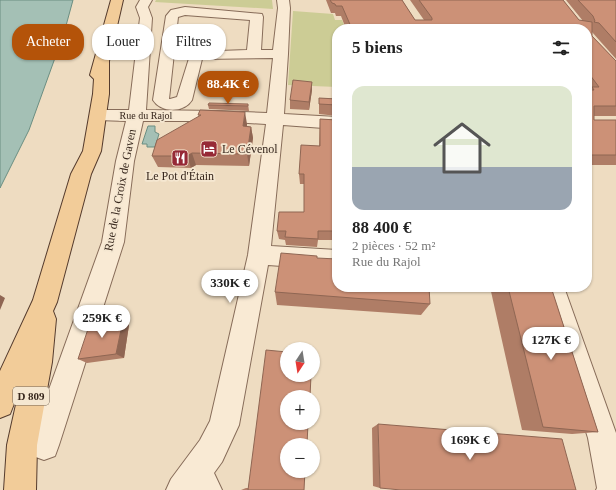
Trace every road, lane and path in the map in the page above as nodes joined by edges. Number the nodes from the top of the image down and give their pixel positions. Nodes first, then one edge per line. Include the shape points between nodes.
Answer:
1 (117, 0) edge
2 (146, 0) edge
3 (283, 0) edge
4 (254, 54) junction
5 (281, 54) junction
6 (102, 61) junction
7 (98, 115) junction
8 (137, 115) junction
9 (275, 119) junction
10 (332, 123) edge
11 (81, 174) junction
12 (259, 255) junction
13 (332, 260) edge
14 (554, 292) edge
15 (46, 302) junction
16 (0, 404) edge
17 (44, 445) dead end
18 (195, 484) edge
19 (20, 490) edge
20 (612, 490) edge

1 - 6 main road, D 809
2 - 8 street, Rue de la Croix de Gaven via 142,6 146,18
3 - 5 street
4 - 4 street via 196,54 184,100 179,104 164,104 161,100 172,16 176,13 185,11 257,17
4 - 5 street
5 - 9 street
6 - 7 main road, D 809
6 - 11 main road, D 809 via 80,153
7 - 8 street, Rue du Rajol
7 - 11 main road, D 809 via 92,151
8 - 9 street, Rue du Rajol
8 - 17 street, Rue de la Croix de Gaven via 125,161 113,242
9 - 10 street, Rue du Rajol
9 - 12 street
11 - 15 main road, D 809
12 - 13 street
12 - 18 street via 224,425
14 - 20 street via 603,438 614,488
15 - 16 main road, D 809
15 - 19 main road, D 809 via 39,362 22,446

